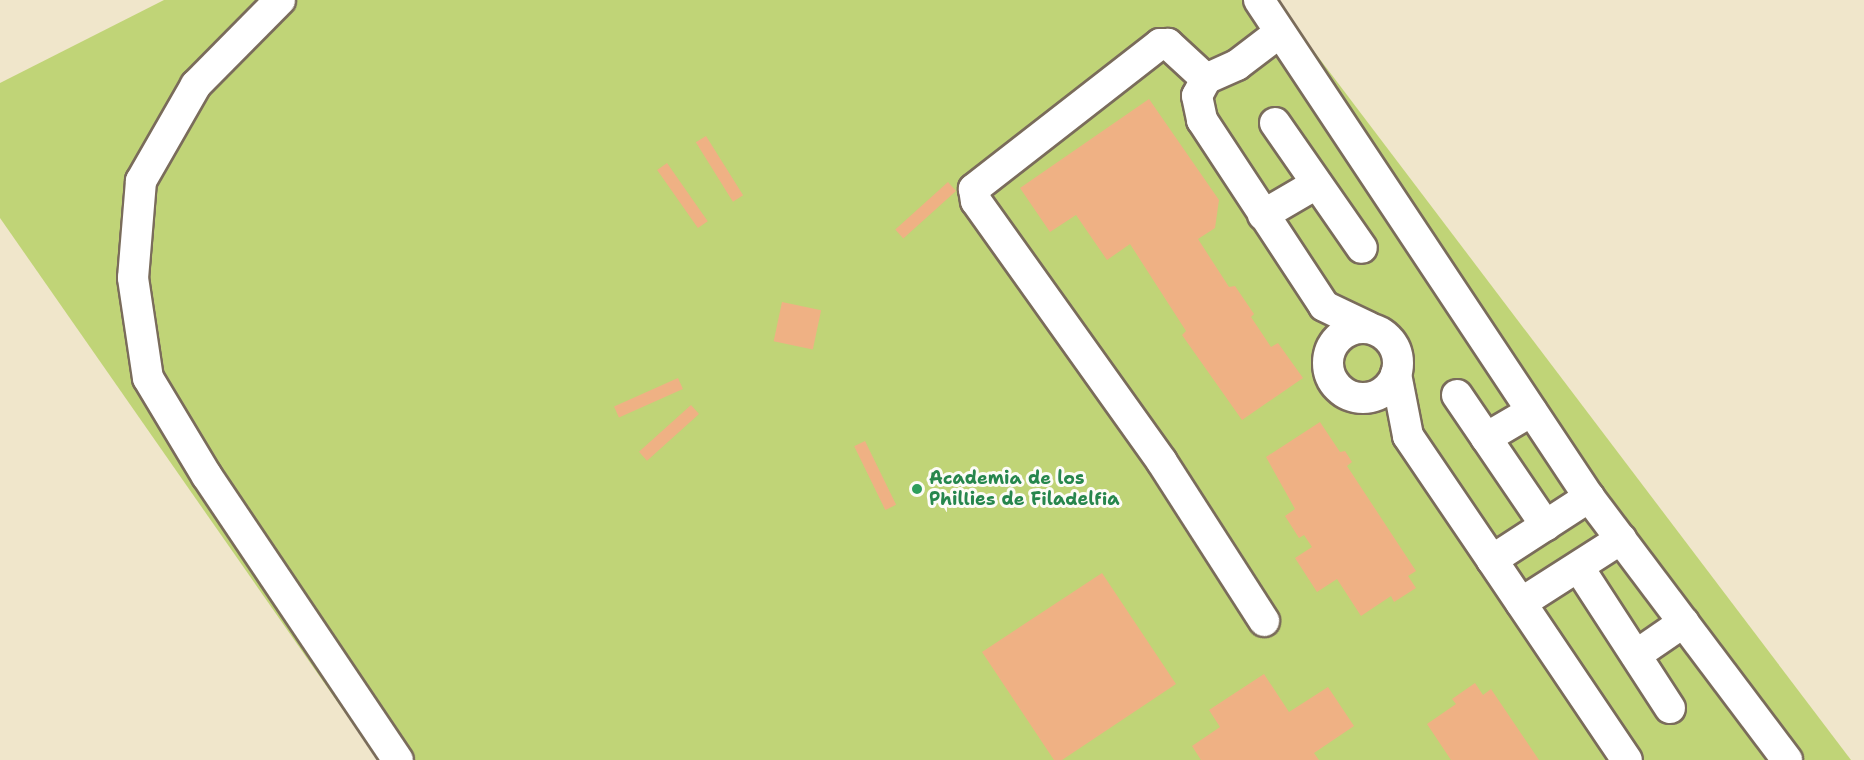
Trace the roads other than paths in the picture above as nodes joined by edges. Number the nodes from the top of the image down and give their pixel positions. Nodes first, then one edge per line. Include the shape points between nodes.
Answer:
1 (280, 0) edge
2 (1259, 0) edge
3 (1279, 33) junction
4 (1206, 80) junction
5 (1275, 123) dead end
6 (1316, 184) junction
7 (1263, 215) junction
8 (1362, 248) dead end
9 (1324, 306) junction
10 (1368, 327) junction
11 (1329, 351) junction
12 (1396, 374) junction
13 (1457, 395) dead end
14 (1357, 398) junction
15 (1532, 411) junction
16 (1408, 436) junction
17 (1486, 438) junction
18 (1589, 497) junction
19 (1546, 526) junction
20 (1621, 539) junction
21 (1492, 560) junction
22 (1579, 568) junction
23 (1521, 603) junction
24 (1264, 621) dead end
25 (1684, 622) junction
26 (1636, 655) junction
27 (1670, 708) dead end
28 (398, 760) edge
29 (1627, 760) edge
30 (1787, 760) edge

1 - 28 lane via 196,85 141,181 133,278 148,378 207,476
2 - 3 lane
3 - 4 lane via 1237,65
3 - 15 lane
4 - 7 lane via 1197,96 1202,120
4 - 24 lane via 1168,44 1160,44 974,189 1162,462
5 - 6 lane
6 - 7 lane
6 - 8 lane
7 - 9 lane
9 - 10 lane
9 - 11 lane
10 - 11 lane via 1344,332
10 - 12 lane via 1385,335 1396,350
11 - 14 lane via 1329,375 1336,386
12 - 14 lane via 1381,393
12 - 16 lane
13 - 17 lane
14 - 16 lane via 1391,418
15 - 17 lane
15 - 18 lane
16 - 21 lane
17 - 19 lane
18 - 19 lane
18 - 20 lane
19 - 21 lane
20 - 22 lane
20 - 25 lane
21 - 23 lane
22 - 23 lane
22 - 26 lane
23 - 29 lane
25 - 26 lane
25 - 30 lane
26 - 27 lane

